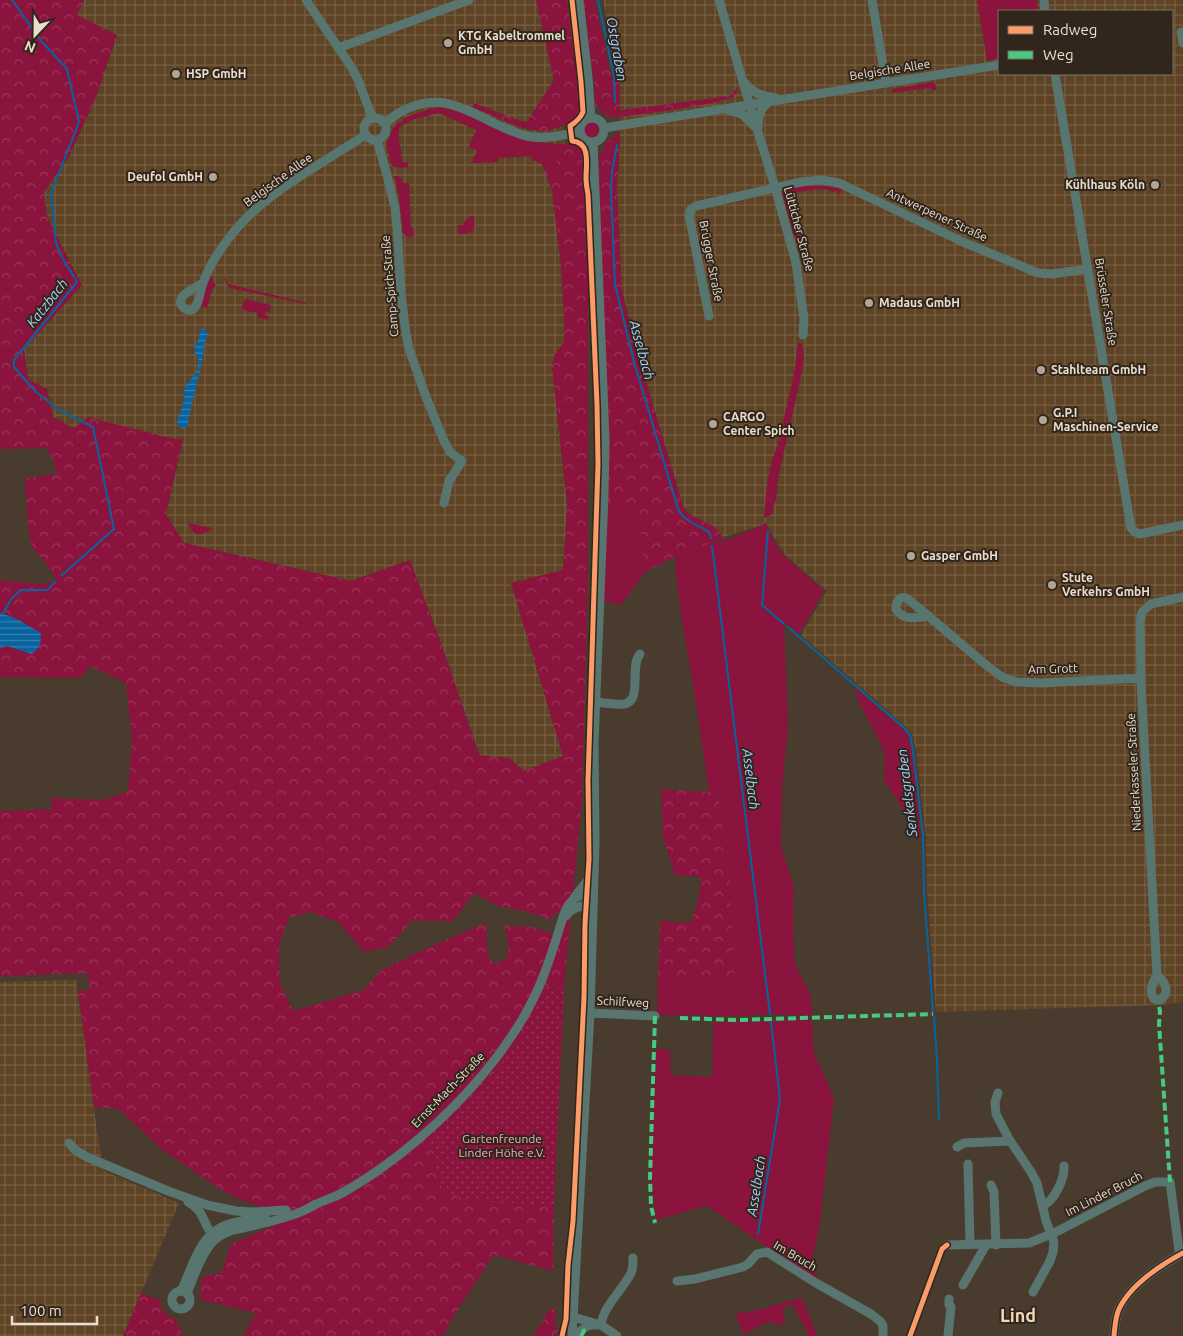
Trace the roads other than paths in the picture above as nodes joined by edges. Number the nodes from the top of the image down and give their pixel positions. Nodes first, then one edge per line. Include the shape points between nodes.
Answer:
1 (306, 0) edge
2 (469, 0) edge
3 (579, 0) edge
4 (719, 0) edge
5 (872, 0) edge
6 (1179, 32) edge
7 (1183, 43) edge
8 (338, 48) junction
9 (998, 65) edge
10 (1056, 78) edge
11 (742, 80) junction
12 (886, 83) junction
13 (784, 99) junction
14 (771, 101) junction
15 (749, 105) junction
16 (720, 110) junction
17 (372, 117) junction
18 (591, 118) junction
19 (385, 123) junction
20 (604, 128) junction
21 (580, 132) junction
22 (758, 132) junction
23 (365, 135) junction
24 (377, 140) junction
25 (593, 142) junction
26 (775, 187) junction
27 (1088, 269) junction
28 (203, 283) dead end
29 (709, 316) dead end
30 (803, 334) dead end
31 (444, 503) dead end
32 (1183, 525) edge
33 (1183, 597) edge
34 (929, 616) dead end
35 (640, 654) dead end
36 (1141, 678) junction
37 (596, 702) junction
38 (594, 870) junction
39 (571, 901) junction
40 (592, 903) junction
41 (564, 919) junction
42 (592, 921) junction
43 (1157, 975) dead end
44 (590, 1013) junction
45 (655, 1016) dead end
46 (998, 1093) dead end
47 (1010, 1140) junction
48 (69, 1143) dead end
49 (957, 1147) dead end
50 (968, 1164) dead end
51 (1064, 1166) dead end
52 (991, 1185) dead end
53 (168, 1191) junction
54 (316, 1204) junction
55 (207, 1205) junction
56 (1043, 1205) junction
57 (286, 1210) junction
58 (236, 1211) junction
59 (204, 1220) junction
60 (235, 1226) junction
61 (1052, 1234) junction
62 (214, 1236) junction
63 (970, 1244) junction
64 (947, 1245) dead end
65 (986, 1245) junction
66 (996, 1245) junction
67 (1182, 1254) edge
68 (633, 1258) dead end
69 (677, 1281) dead end
70 (962, 1285) dead end
71 (184, 1292) dead end
72 (1033, 1292) dead end
73 (573, 1293) junction
74 (949, 1299) dead end
75 (573, 1317) junction
76 (590, 1321) junction
77 (602, 1326) junction
78 (572, 1336) edge
79 (576, 1336) edge
80 (617, 1336) edge
81 (883, 1336) edge
82 (948, 1336) edge
83 (1114, 1336) edge

1 - 8 street
2 - 8 street
3 - 18 street
4 - 11 street, Lütticher Straße
5 - 12 street
6 - 7 street
8 - 17 street via 355,75
9 - 12 street, Belgische Allee
10 - 27 street, Brüsseler Straße
11 - 13 street, Belgische Allee via 758,94
11 - 15 street, Lütticher Straße
12 - 13 street, Belgische Allee
13 - 14 street, Belgische Allee
14 - 15 street, Belgische Allee
14 - 22 street, Lütticher Straße via 760,112
15 - 16 street, Belgische Allee
15 - 22 street, Lütticher Straße
16 - 20 street, Belgische Allee
16 - 22 street, Belgische Allee via 742,114
17 - 19 street
17 - 23 street via 365,123
18 - 20 street via 598,120
18 - 21 street via 584,121
19 - 21 street via 410,108 437,101 458,106 528,136
19 - 24 street via 385,133
20 - 25 street via 602,138
21 - 25 street via 586,141
22 - 26 street, Lütticher Straße
23 - 24 street
23 - 28 street, Belgische Allee via 279,191 246,218 220,251
24 - 31 street, Camp-Spich-Straße via 395,208 409,349 444,441 450,452 462,461 449,481
25 - 37 street via 605,442
26 - 27 street, Antwerpener Straße via 813,180 839,183 1031,271 1051,274
26 - 29 street, Brügger Straße via 696,206 689,213
26 - 30 street, Lütticher Straße via 796,263
27 - 32 street, Brüsseler Straße via 1131,528 1140,534
33 - 36 street, Niederkasseler Straße via 1151,604 1142,612
34 - 36 street, Am Grott via 986,666 1010,680 1035,683
35 - 37 street via 635,666 632,700 624,704
36 - 43 street, Niederkasseler Straße
37 - 38 street
38 - 39 street, Ernst-Mach-Straße
38 - 40 street
39 - 40 street via 581,895 587,896
39 - 41 street, Ernst-Mach-Straße
40 - 41 street via 569,910
40 - 42 street
41 - 42 street via 578,912
41 - 54 street, Ernst-Mach-Straße via 534,1000 510,1040 482,1076 418,1139 371,1176 342,1194
42 - 44 street
44 - 45 street, Schilfweg
44 - 73 street
46 - 47 street via 996,1112
47 - 49 street via 964,1142
47 - 56 street via 1034,1177
48 - 53 street, Ernst-Mach-Straße via 80,1154
50 - 63 street
51 - 56 street via 1053,1197
52 - 66 street
53 - 55 street, Ernst-Mach-Straße
53 - 59 street, Ernst-Mach-Straße via 193,1205
54 - 57 street, Ernst-Mach-Straße
54 - 60 street, Ernst-Mach-Straße via 303,1211
55 - 58 street, Ernst-Mach-Straße
55 - 59 street
56 - 61 street
57 - 58 street, Ernst-Mach-Straße
57 - 60 street, Ernst-Mach-Straße
58 - 60 street
59 - 62 street, Ernst-Mach-Straße
60 - 62 street, Ernst-Mach-Straße
61 - 66 street, Im Linder Bruch via 1026,1244
61 - 67 street, Im Linder Bruch via 1155,1182 1170,1182
61 - 72 street via 1054,1252
62 - 71 street, Ernst-Mach-Straße via 204,1241 197,1254
63 - 64 street, Im Linder Bruch
63 - 65 street, Im Linder Bruch
65 - 66 street, Im Linder Bruch
65 - 70 street
67 - 83 street via 1155,1270 1127,1297 1116,1319
68 - 77 street via 631,1272 607,1308
69 - 81 street, Im Bruch via 744,1267 757,1254 767,1252 871,1314 881,1322
73 - 75 street
73 - 76 street via 579,1308
74 - 82 street
75 - 76 street
75 - 78 street
76 - 77 street
77 - 79 street via 589,1325
77 - 80 street

